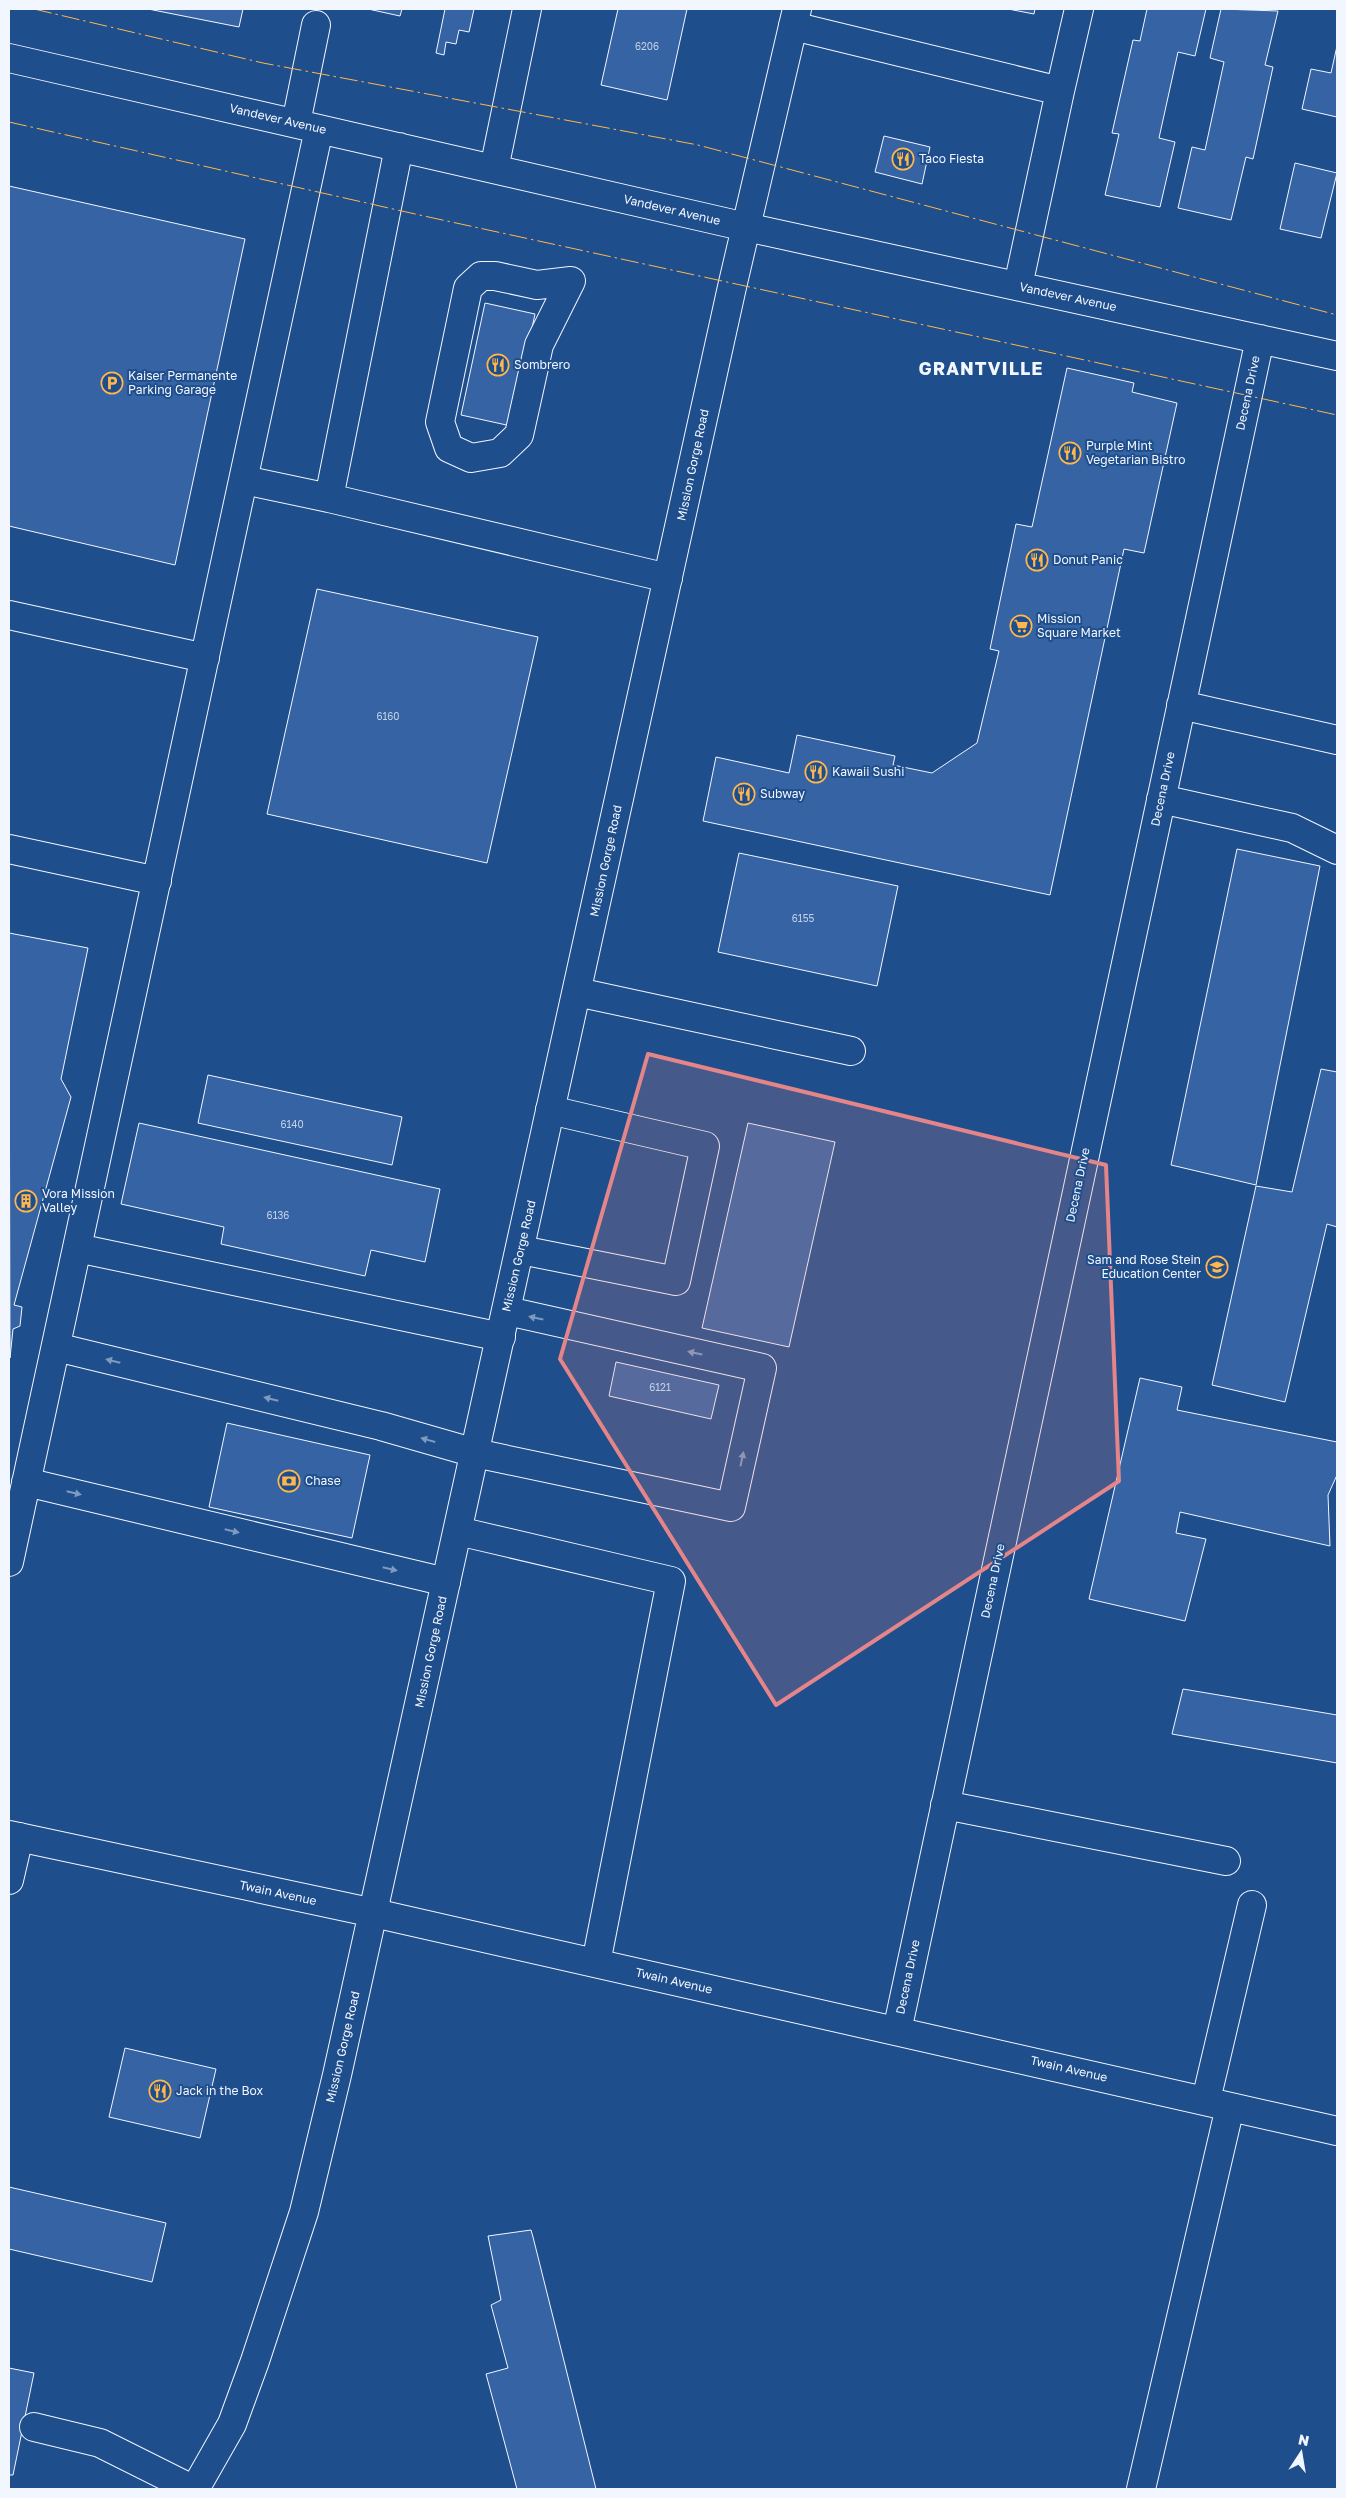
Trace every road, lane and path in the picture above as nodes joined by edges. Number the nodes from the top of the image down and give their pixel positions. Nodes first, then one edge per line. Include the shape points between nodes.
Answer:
1 (527, 9) edge
2 (1079, 9) edge
3 (795, 17) edge
4 (316, 25) dead end
5 (9, 58) edge
6 (1060, 91) junction
7 (307, 126) junction
8 (400, 147) junction
9 (494, 169) junction
10 (746, 227) junction
11 (571, 281) joint
12 (1018, 286) junction
13 (1260, 339) junction
14 (1337, 356) edge
15 (244, 480) junction
16 (329, 498) junction
17 (668, 578) junction
18 (9, 614) edge
19 (205, 658) junction
20 (1181, 705) junction
21 (1337, 740) edge
22 (1161, 799) junction
23 (9, 849) edge
24 (1337, 850) edge
25 (158, 880) junction
26 (577, 992) junction
27 (851, 1051) dead end
28 (550, 1110) junction
29 (77, 1248) junction
30 (521, 1250) junction
31 (503, 1324) junction
32 (56, 1347) junction
33 (475, 1453) junction
34 (26, 1482) junction
35 (458, 1530) junction
36 (9, 1562) edge
37 (446, 1582) junction
38 (945, 1805) junction
39 (14, 1836) edge
40 (1226, 1861) dead end
41 (9, 1880) edge
42 (1252, 1905) dead end
43 (374, 1913) junction
44 (596, 1963) junction
45 (896, 2031) junction
46 (1218, 2103) junction
47 (1337, 2131) edge
48 (34, 2427) dead end
49 (194, 2489) edge
50 (1141, 2489) edge

1 - 9 street
2 - 6 street
3 - 6 street
3 - 10 street, Mission Gorge Road
4 - 7 street
5 - 7 street, Vandever Avenue
6 - 12 street
7 - 8 street, Vandever Avenue
7 - 15 street
8 - 9 street, Vandever Avenue
8 - 16 street
9 - 10 street, Vandever Avenue
10 - 12 street, Vandever Avenue
10 - 17 street, Mission Gorge Road
11 - 11 street via 537,285 481,276 468,288 440,422 449,448 471,458 500,453 519,435 539,345
12 - 13 street, Vandever Avenue
13 - 14 street, Vandever Avenue
13 - 20 street, Decena Drive
15 - 16 street
15 - 19 street
16 - 17 street
17 - 26 street, Mission Gorge Road
18 - 19 street
19 - 25 street
20 - 21 street
20 - 22 street, Decena Drive
22 - 24 street via 1292,828
22 - 38 street, Decena Drive
23 - 25 street
25 - 29 street
26 - 27 street
26 - 28 street, Mission Gorge Road
28 - 30 street, Mission Gorge Road
28 - 30 street via 705,1146 676,1281
29 - 31 street
29 - 32 street
30 - 31 street, Mission Gorge Road
31 - 33 street, Mission Gorge Road
33 -> 31 street via 731,1507 762,1368
33 -> 32 street via 381,1426
32 - 34 street
33 - 35 street, Mission Gorge Road
34 - 36 street
34 -> 37 street
35 - 37 street, Mission Gorge Road
35 - 44 street via 672,1581
37 - 43 street, Mission Gorge Road
38 - 40 street
38 - 45 street, Decena Drive
39 - 41 street
39 - 43 street, Twain Avenue
42 - 46 street
43 - 44 street, Twain Avenue
43 - 49 street, Mission Gorge Road via 304,2212 232,2424
44 - 45 street, Twain Avenue
45 - 46 street, Twain Avenue
46 - 47 street, Twain Avenue
46 - 50 street
48 - 49 street via 100,2443

